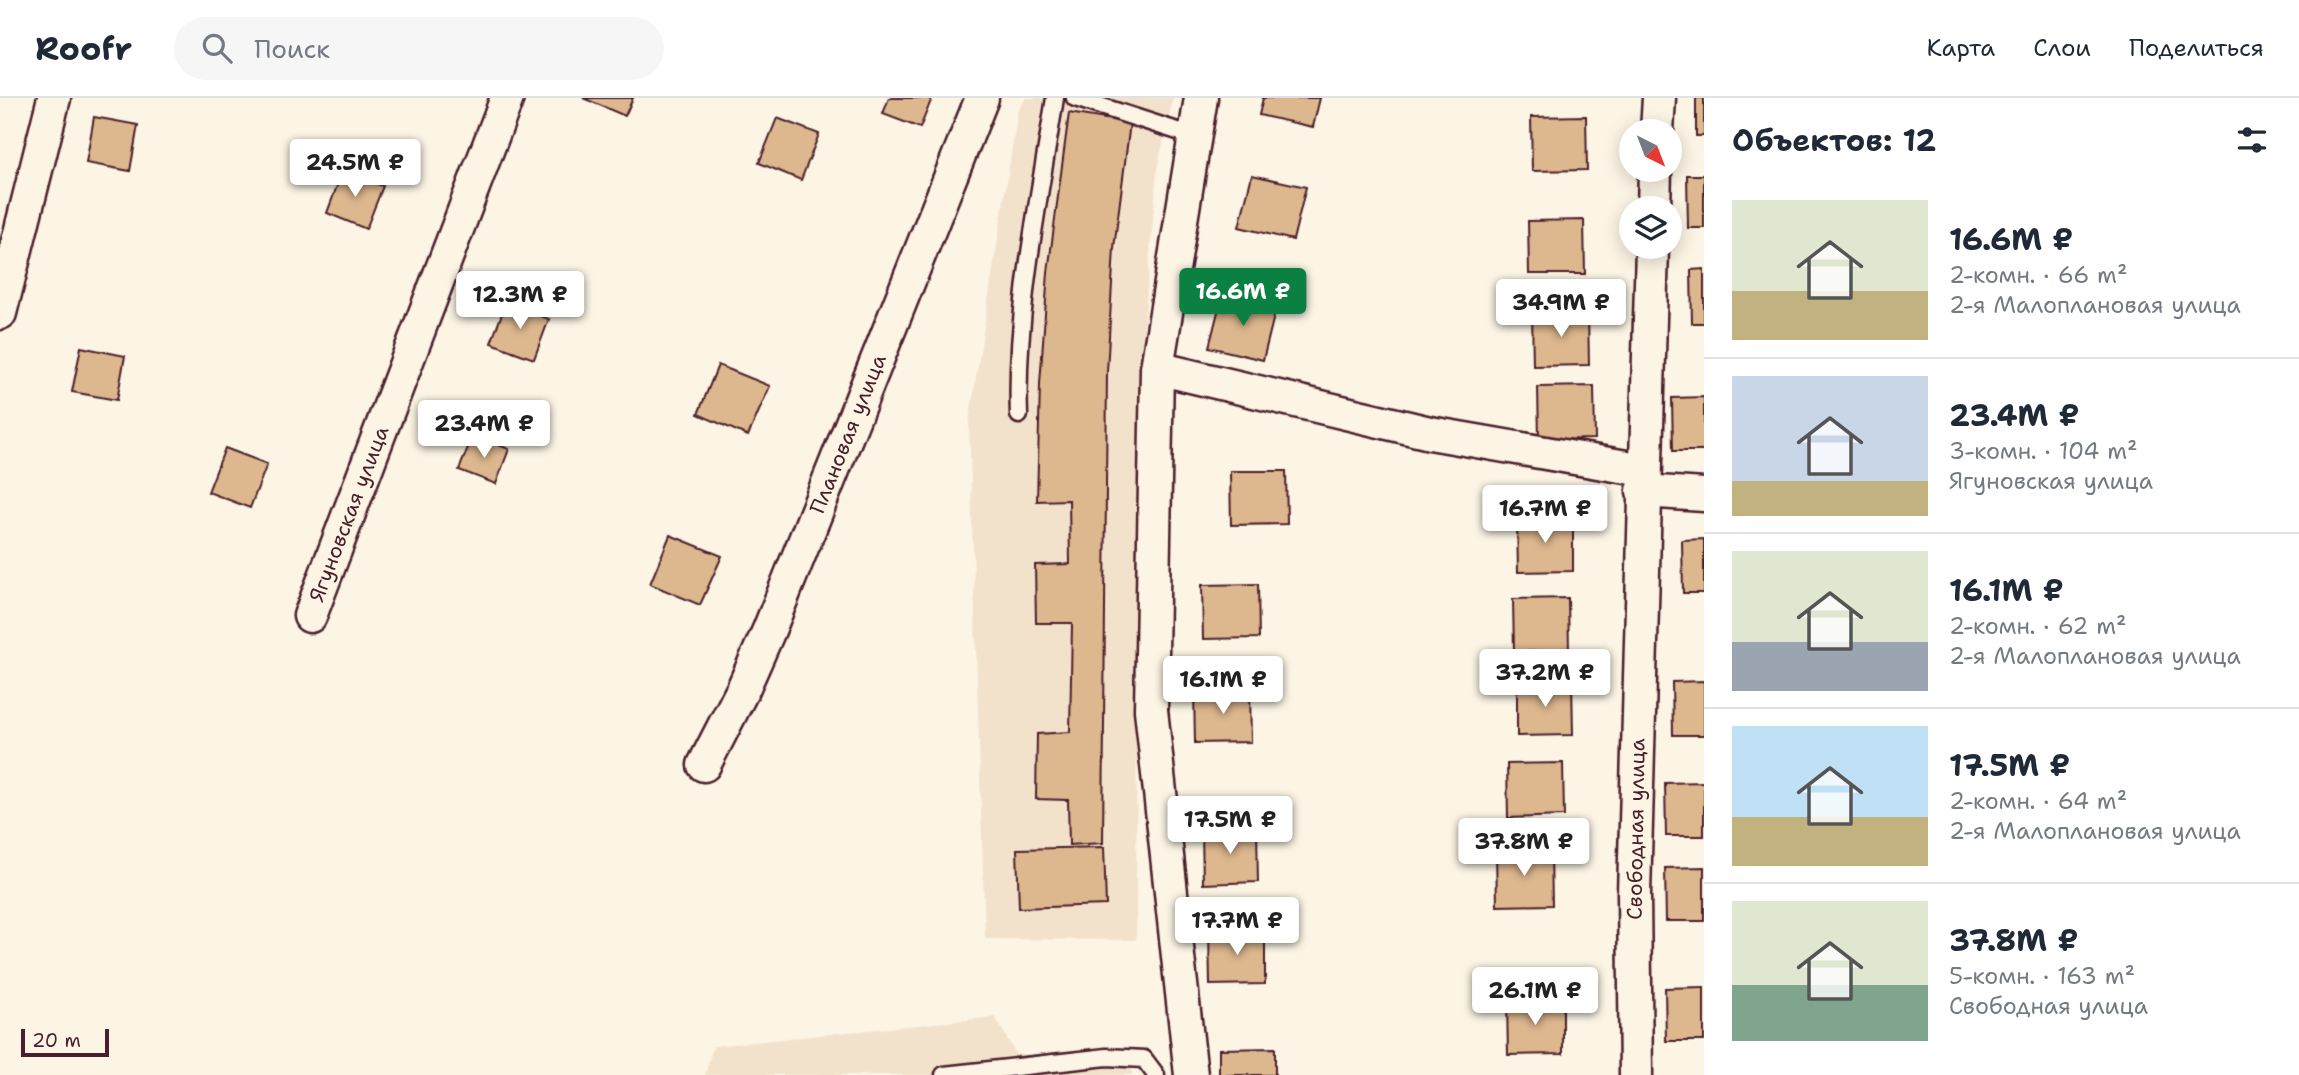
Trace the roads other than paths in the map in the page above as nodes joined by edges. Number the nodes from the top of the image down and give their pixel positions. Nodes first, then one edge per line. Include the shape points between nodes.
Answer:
1 (54, 98) edge
2 (507, 98) edge
3 (982, 98) edge
4 (1055, 98) edge
5 (1075, 98) edge
6 (1201, 98) edge
7 (1659, 98) edge
8 (1658, 119) edge
9 (1193, 136) junction
10 (1652, 259) edge
11 (0, 313) edge
12 (1157, 368) junction
13 (1019, 415) dead end
14 (1644, 480) junction
15 (1704, 495) edge
16 (310, 616) dead end
17 (704, 765) dead end
18 (944, 1075) edge
19 (1156, 1075) edge
20 (1191, 1075) edge
21 (1636, 1075) edge

1 - 11 street
2 - 16 street, Ягуновская улица
3 - 17 street, Плановая улица via 769,629
4 - 13 lane via 1032,245 1018,379
5 - 9 lane
6 - 9 street
7 - 8 street
9 - 12 street
10 - 14 street, Свободная улица
12 - 14 street
12 - 20 street via 1151,710
14 - 15 street
14 - 21 street, Свободная улица via 1634,894
18 - 19 lane via 1107,1057 1144,1059

